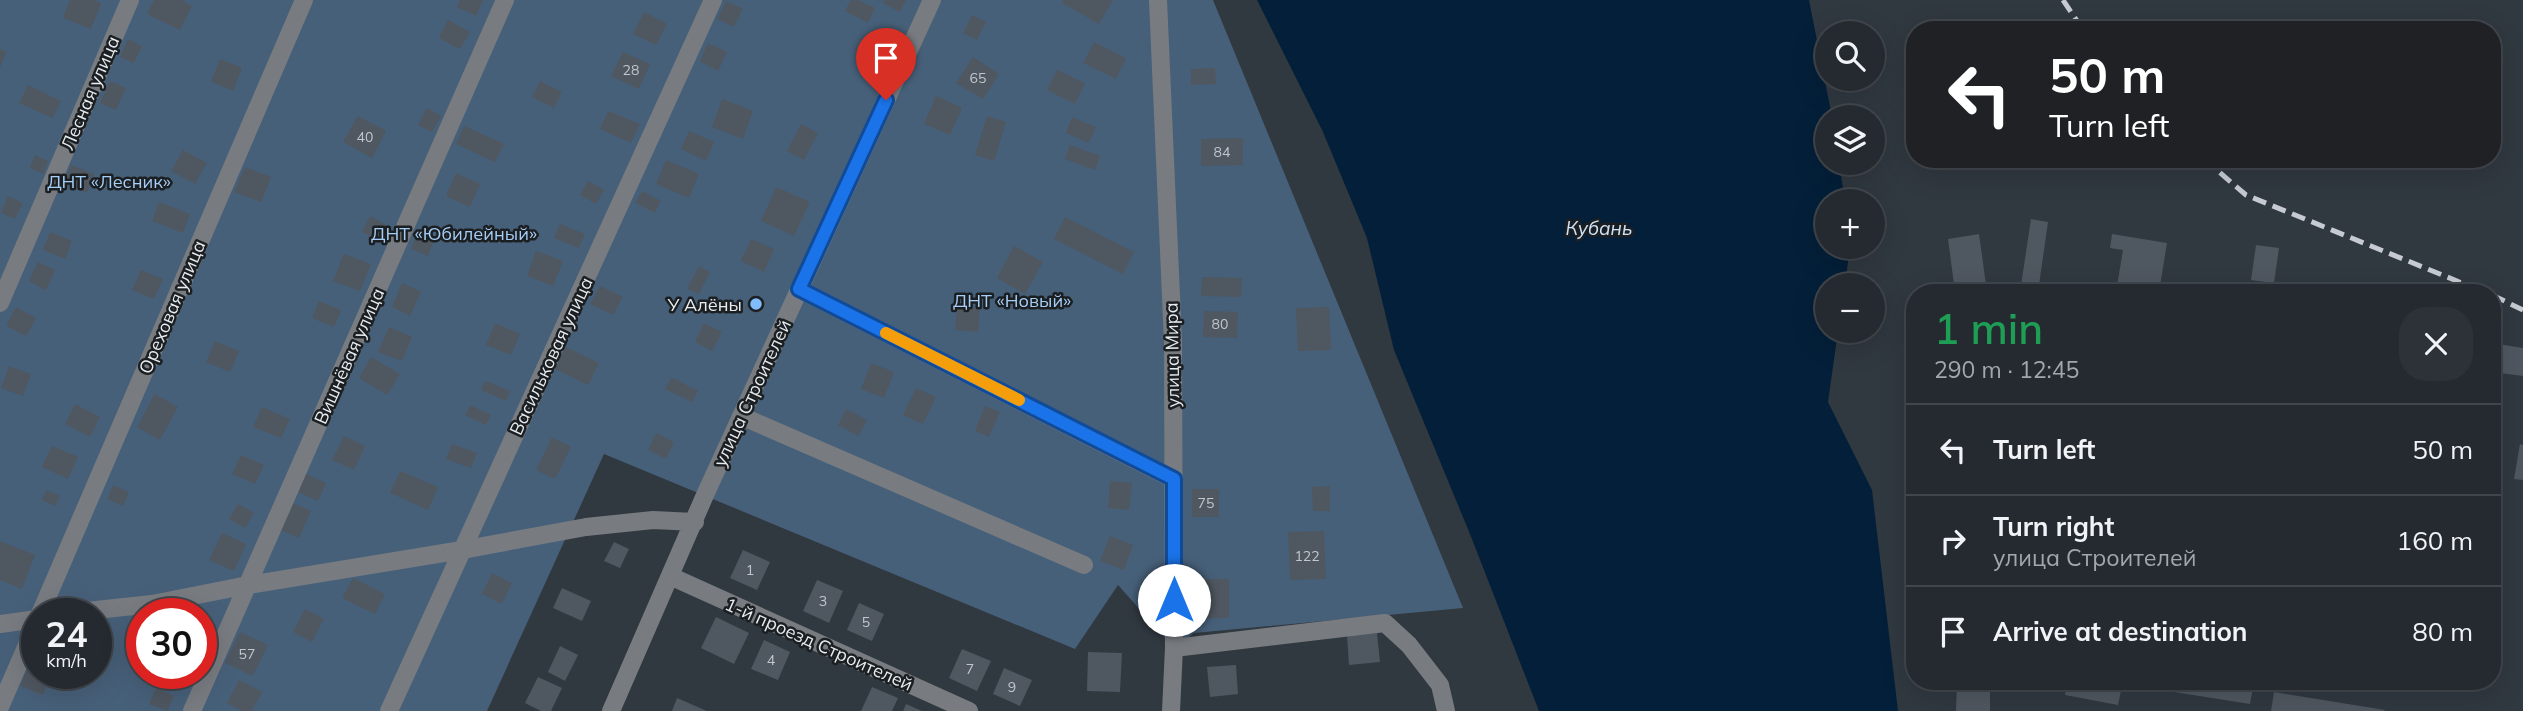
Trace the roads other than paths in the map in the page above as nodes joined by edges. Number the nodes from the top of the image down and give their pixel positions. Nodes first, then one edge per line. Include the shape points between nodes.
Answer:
1 (130, 0) edge
2 (304, 0) edge
3 (505, 0) edge
4 (713, 0) edge
5 (932, 0) edge
6 (1158, 0) edge
7 (799, 289) junction
8 (0, 303) edge
9 (741, 416) junction
10 (1174, 479) junction
11 (695, 522) junction
12 (462, 550) junction
13 (1084, 565) dead end
14 (670, 576) junction
15 (248, 585) junction
16 (47, 598) edge
17 (112, 608) edge
18 (21, 622) edge
19 (0, 624) edge
20 (1174, 648) junction
21 (21, 658) edge
22 (0, 707) edge
23 (192, 711) edge
24 (389, 711) edge
25 (611, 711) edge
26 (969, 711) edge
27 (1171, 711) edge
28 (1447, 711) edge

1 - 8 street, Лесная улица
2 - 16 street, Ореховая улица
3 - 15 street, Вишнёвая улица
4 - 12 street, Васильковая улица
5 - 7 street, улица Строителей
6 - 10 street, улица Мира via 1173,342
7 - 9 street, улица Строителей
7 - 10 street
9 - 11 street, улица Строителей
9 - 13 street
10 - 20 street, улица Мира
11 - 12 street via 653,520 586,527
11 - 14 street, улица Строителей
12 - 15 street
12 - 24 street, Васильковая улица
14 - 25 street, улица Строителей
14 - 26 street, 1-й проезд Строителей
15 - 17 street
15 - 23 street, Вишнёвая улица
18 - 19 street
20 - 27 street, улица Мира
20 - 28 street via 1385,623 1440,685
21 - 22 street

